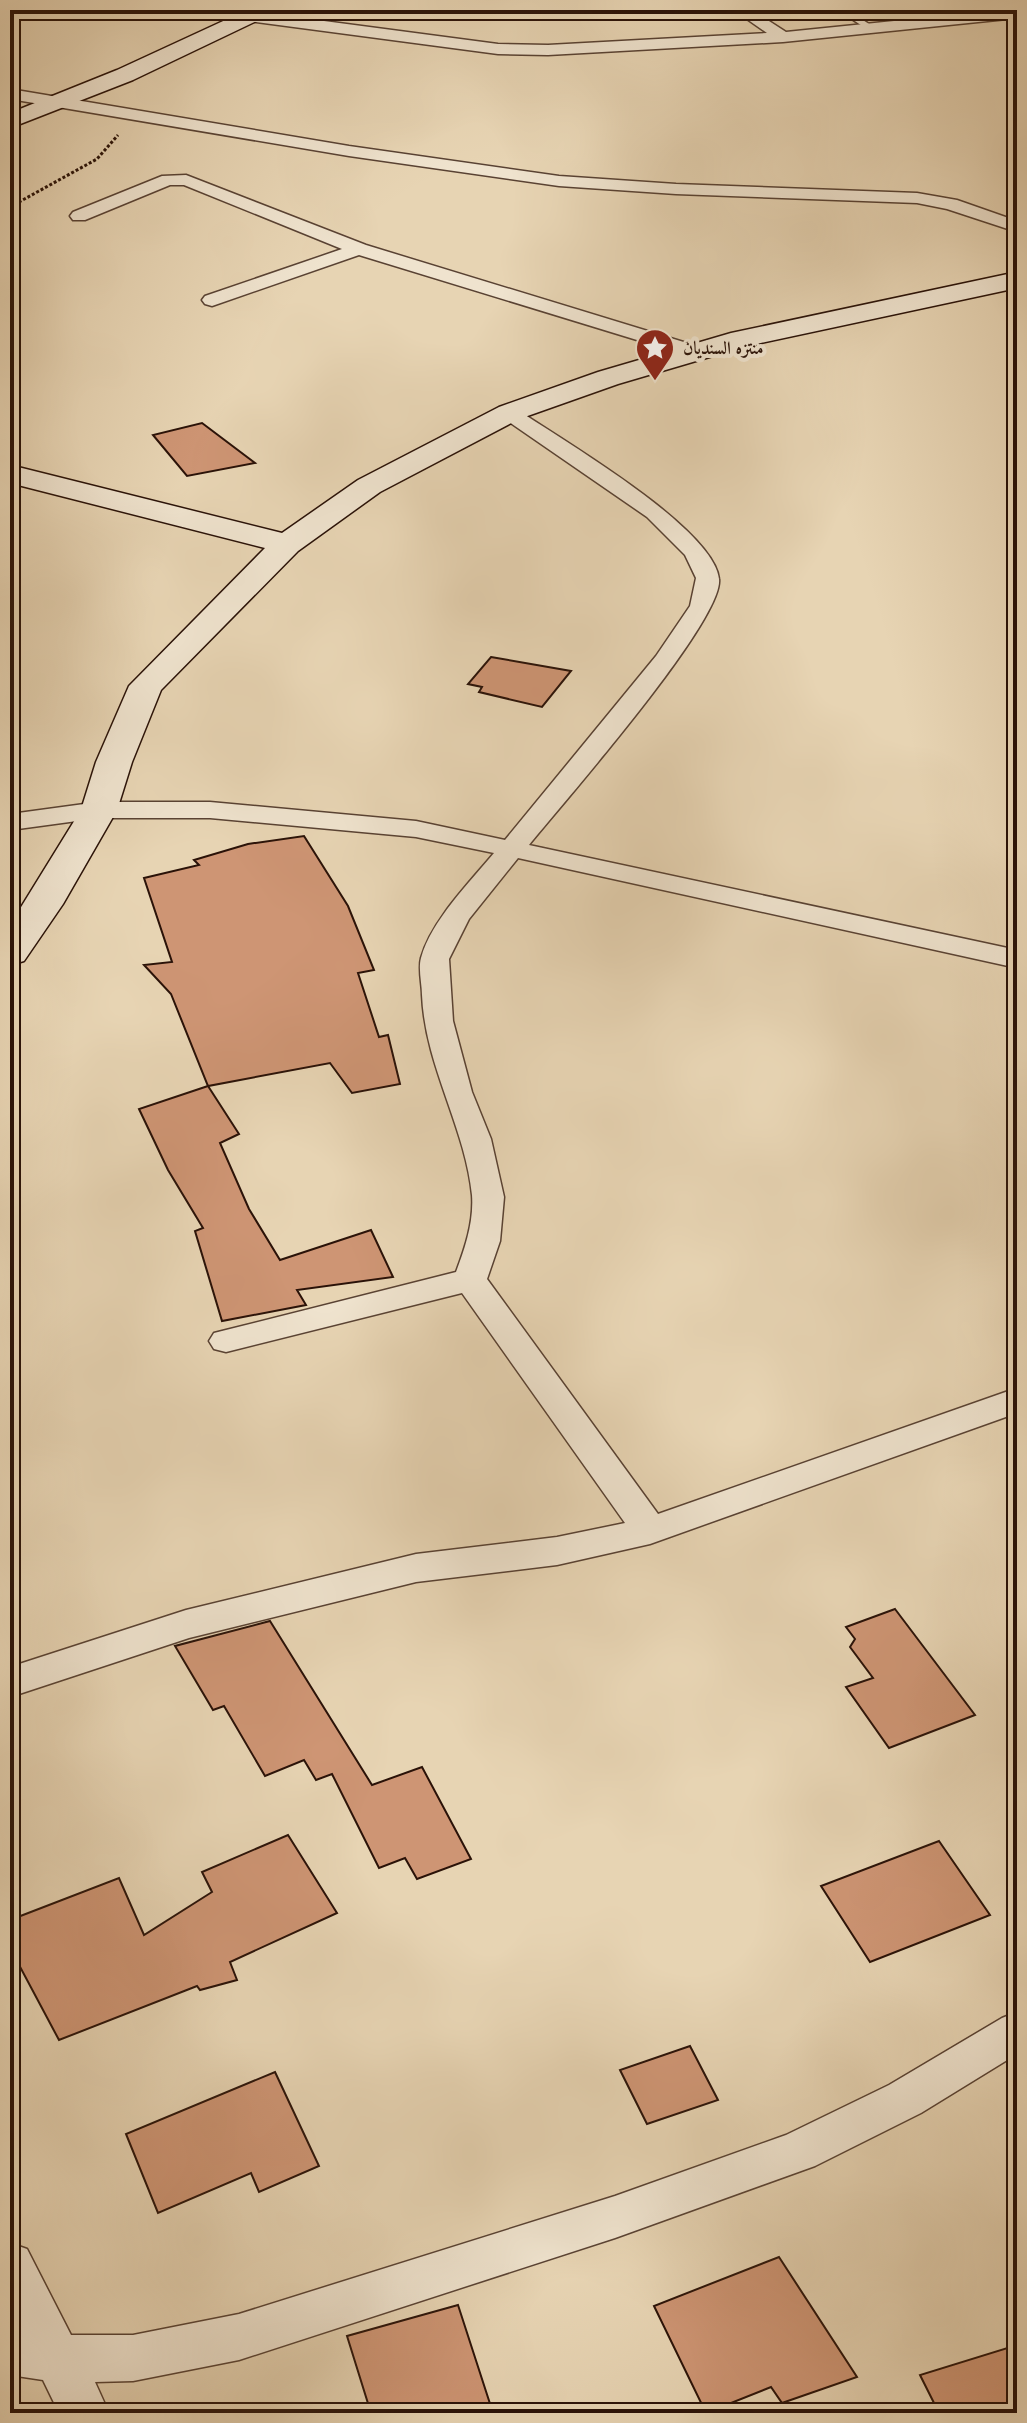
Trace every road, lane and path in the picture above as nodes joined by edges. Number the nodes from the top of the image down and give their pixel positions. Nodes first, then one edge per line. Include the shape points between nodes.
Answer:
1 (742, 10) edge
2 (842, 10) edge
3 (257, 13) edge
4 (1017, 13) edge
5 (873, 29) junction
6 (783, 37) junction
7 (10, 94) edge
8 (58, 104) junction
9 (110, 113) junction
10 (10, 121) edge
11 (10, 207) edge
12 (79, 216) dead end
13 (1017, 227) edge
14 (359, 249) junction
15 (1017, 280) edge
16 (212, 300) dead end
17 (693, 351) junction
18 (509, 413) junction
19 (10, 474) edge
20 (287, 544) junction
21 (99, 810) junction
22 (13, 821) edge
23 (513, 847) junction
24 (10, 953) edge
25 (1017, 959) edge
26 (470, 1280) junction
27 (226, 1341) dead end
28 (1017, 1400) edge
29 (650, 1531) junction
30 (10, 1682) edge
31 (1017, 2031) edge
32 (10, 2265) edge
33 (10, 2352) edge
34 (58, 2359) junction
35 (85, 2413) edge

1 - 6 street
2 - 5 lane
3 - 6 street via 498,49 619,48
3 - 8 street
4 - 5 street
5 - 6 street
7 - 8 street
8 - 9 street
8 - 10 street
9 - 11 path via 119,130 97,159
9 - 13 street via 559,181 917,198
12 - 14 street via 168,180 186,180
14 - 16 street
14 - 17 street
15 - 17 street
17 - 18 street
18 - 20 street via 369,486
18 - 23 street via 655,512 695,552 708,578 702,606 665,661
19 - 20 street
20 - 21 street via 146,686
21 - 22 street
21 - 23 street via 210,810 326,819
21 - 24 street
23 - 25 street
23 - 26 street via 456,917 435,959 438,1021 476,1139 488,1197 484,1241
26 - 27 street
26 - 29 street
28 - 29 street
29 - 30 street via 557,1551 416,1568 186,1624
31 - 34 street via 905,2099 799,2151 615,2217 239,2337 133,2358
32 - 34 street
33 - 34 street
34 - 35 street

